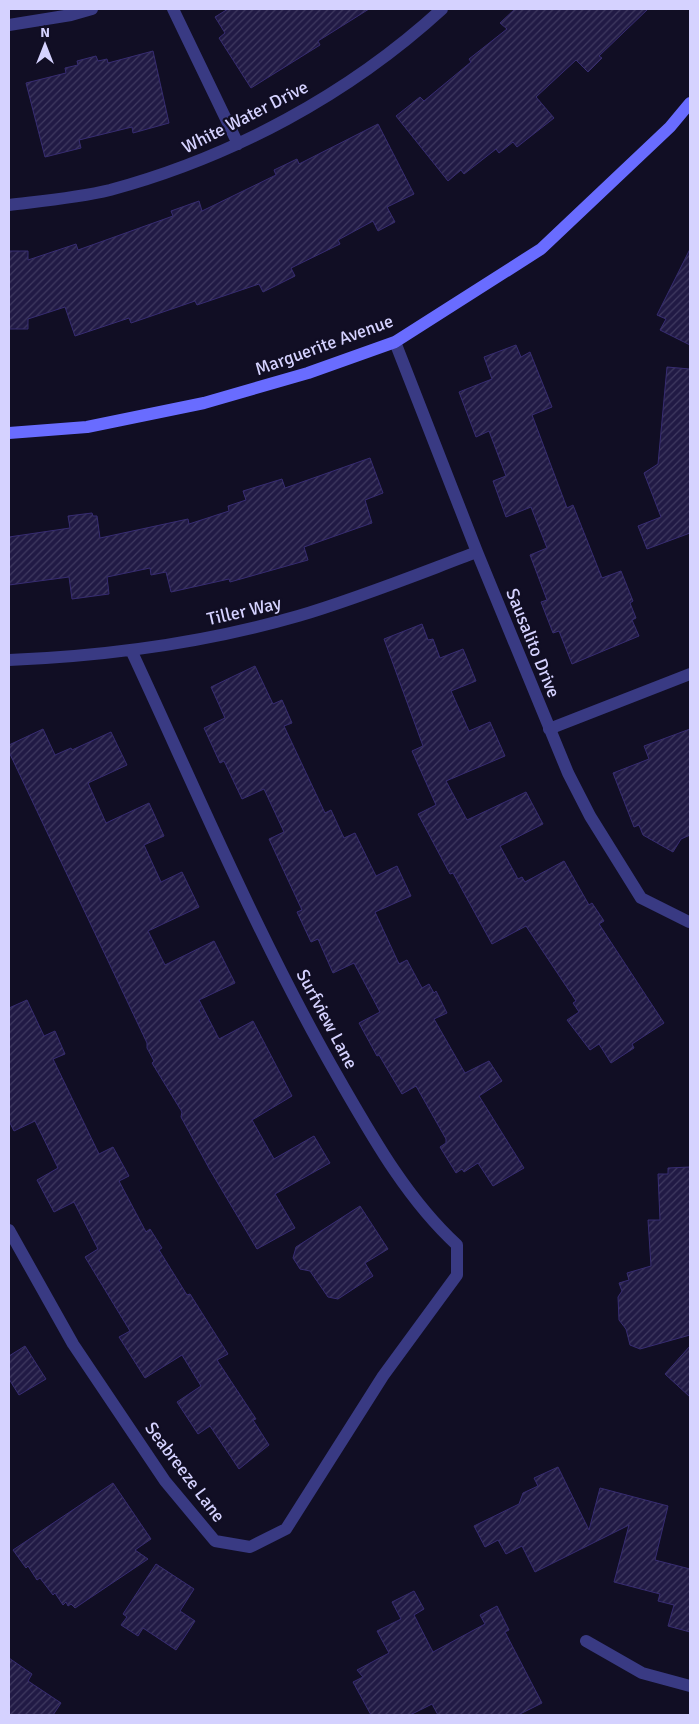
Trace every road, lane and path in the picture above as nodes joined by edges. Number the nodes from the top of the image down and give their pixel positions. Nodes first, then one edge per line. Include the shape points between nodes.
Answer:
1 (92, 9) edge
2 (173, 9) edge
3 (442, 9) edge
4 (9, 25) edge
5 (690, 103) edge
6 (238, 144) junction
7 (9, 205) edge
8 (395, 342) junction
9 (9, 433) edge
10 (477, 552) junction
11 (131, 650) junction
12 (9, 660) edge
13 (690, 674) edge
14 (549, 729) junction
15 (689, 922) edge
16 (9, 1230) edge
17 (383, 1376) joint
18 (586, 1641) dead end
19 (690, 1686) edge

1 - 4 street
2 - 6 street
3 - 6 street, White Water Drive via 342,86
5 - 8 street, Marguerite Avenue via 670,127 541,249
6 - 7 street, White Water Drive via 174,170 108,190
8 - 9 street, Marguerite Avenue via 308,373 204,403 87,427
8 - 10 street, Sausalito Drive
10 - 11 street, Tiller Way via 351,600 297,616 202,639
10 - 14 street, Sausalito Drive
11 - 12 street, Tiller Way
11 - 17 street, Surfview Lane via 252,912 313,1034 381,1153 436,1225 457,1245 457,1275
13 - 14 street
14 - 15 street, Sausalito Drive via 590,816 641,898
16 - 17 street, Seabreeze Lane via 79,1352 165,1480 215,1541 250,1547 286,1529
18 - 19 street via 642,1674

